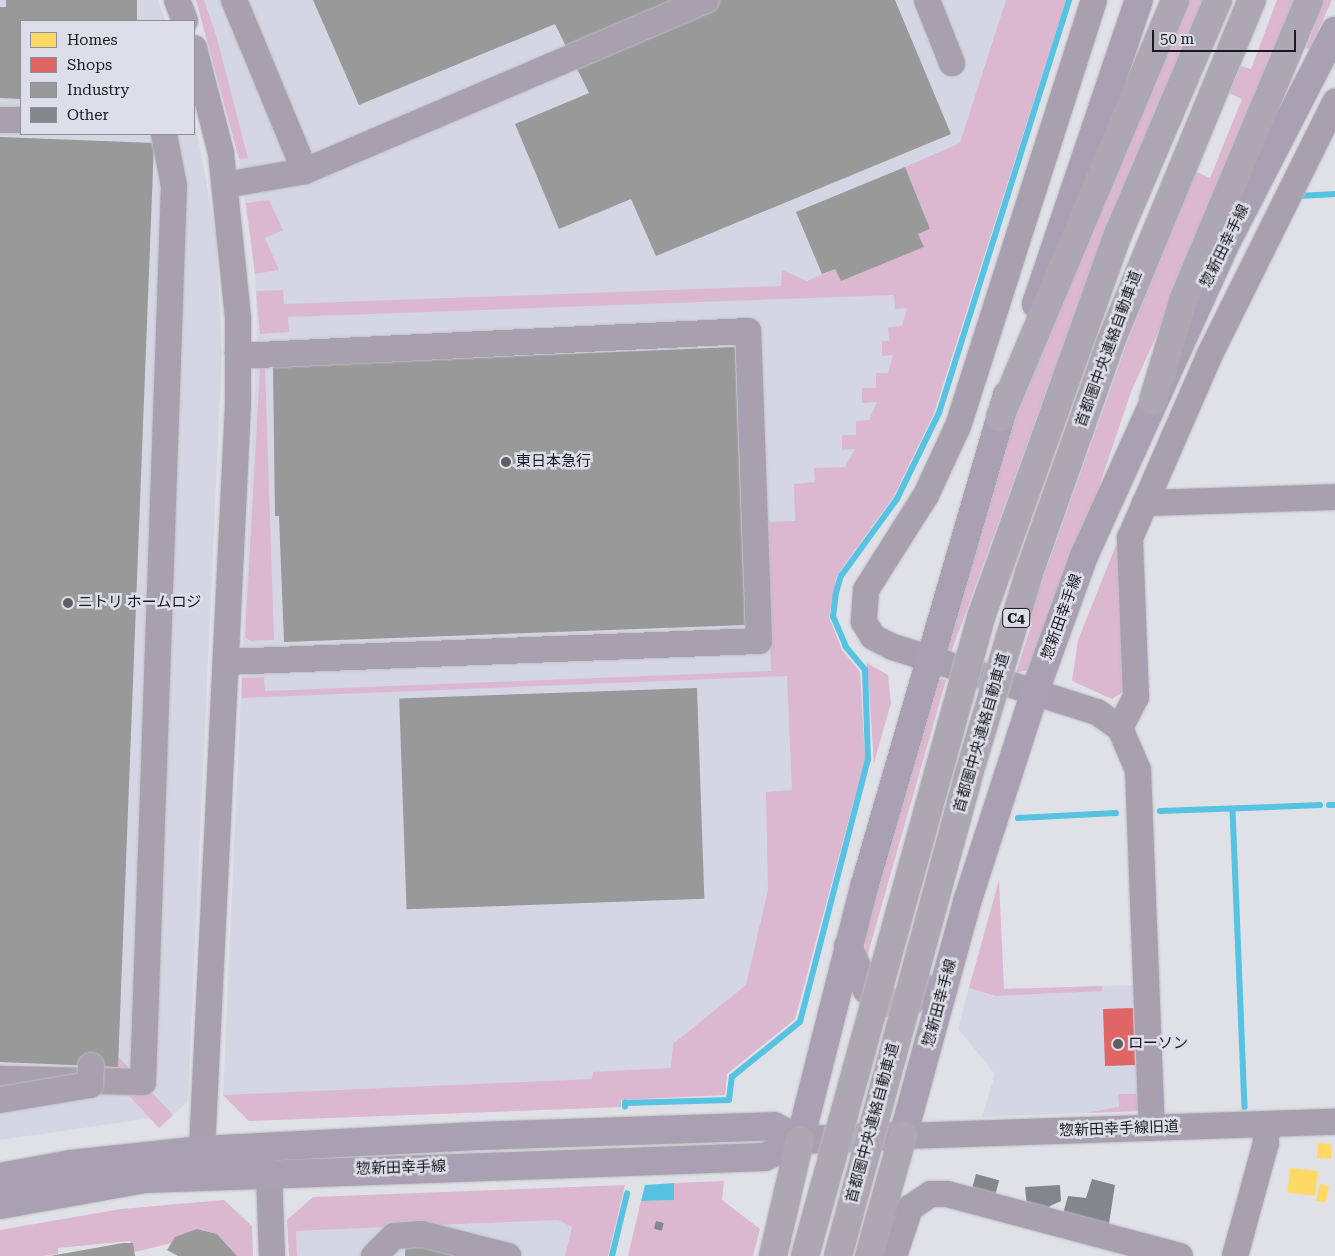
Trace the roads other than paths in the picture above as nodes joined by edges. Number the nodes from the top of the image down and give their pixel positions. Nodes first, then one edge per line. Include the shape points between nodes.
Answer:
1 (234, 0) edge
2 (706, 0) edge
3 (927, 0) edge
4 (1094, 0) edge
5 (1139, 0) edge
6 (1175, 0) edge
7 (1218, 0) edge
8 (1252, 0) edge
9 (1309, 0) edge
10 (1335, 31) edge
11 (195, 52) edge
12 (952, 63) dead end
13 (1335, 102) edge
14 (0, 120) edge
15 (20, 120) edge
16 (166, 136) edge
17 (305, 171) junction
18 (225, 185) junction
19 (238, 356) junction
20 (1153, 400) junction
21 (1000, 417) junction
22 (1335, 497) edge
23 (1145, 503) junction
24 (927, 658) junction
25 (226, 662) junction
26 (1035, 692) junction
27 (1120, 728) junction
28 (968, 899) junction
29 (848, 946) junction
30 (90, 1066) dead end
31 (0, 1079) edge
32 (0, 1100) edge
33 (1335, 1122) edge
34 (1264, 1124) junction
35 (1152, 1128) junction
36 (903, 1136) junction
37 (800, 1140) junction
38 (202, 1150) junction
39 (269, 1172) junction
40 (0, 1177) edge
41 (0, 1205) edge
42 (272, 1256) edge
43 (374, 1256) edge
44 (508, 1256) edge
45 (773, 1256) edge
46 (805, 1256) edge
47 (838, 1256) edge
48 (869, 1256) edge
49 (894, 1256) edge
50 (1180, 1256) edge
51 (1235, 1256) edge

1 - 17 street
2 - 17 street
3 - 12 street
4 - 24 street via 957,428 926,495 866,590 864,622 873,637
5 - 21 main road
6 - 21 highway
7 - 46 highway, 首都圏中央連絡自動車道 / C4, bridge via 1119,232 982,614
8 - 47 highway, 首都圏中央連絡自動車道 / C4, bridge via 1110,344 1029,573 967,780
9 - 20 highway via 1184,298
10 - 20 main road, 惣新田幸手線 via 1228,239
11 - 18 street
13 - 23 street via 1209,356
14 - 15 street
16 - 31 street via 174,186 144,1082
17 - 18 street
18 - 19 street
19 - 25 street
19 - 25 street via 748,331 759,641
20 - 26 main road, 惣新田幸手線 via 1084,556
21 - 24 main road
22 - 23 street
23 - 27 street via 1130,538 1136,697
24 - 26 street
24 - 29 main road
25 - 38 street
26 - 27 street via 1097,712
26 - 28 main road, 惣新田幸手線
27 - 35 street via 1138,770
28 - 29 main road via 936,966 912,1000 891,1004 867,990
28 - 36 main road, 惣新田幸手線
29 - 37 main road
30 - 32 street, bridge via 90,1085
33 - 34 street, 惣新田幸手線旧道
34 - 35 street, 惣新田幸手線旧道
34 - 51 street via 1266,1143
35 - 36 street, 惣新田幸手線旧道
36 - 37 main road, 惣新田幸手線
36 - 48 highway
37 - 38 main road, 惣新田幸手線 via 774,1126
37 - 39 main road, 惣新田幸手線 via 765,1157
37 - 45 highway
38 - 40 main road, 惣新田幸手線
39 - 41 main road, 惣新田幸手線 via 145,1179
39 - 42 street
43 - 44 street via 394,1236 422,1234
49 - 50 street via 910,1208 931,1194 947,1194

